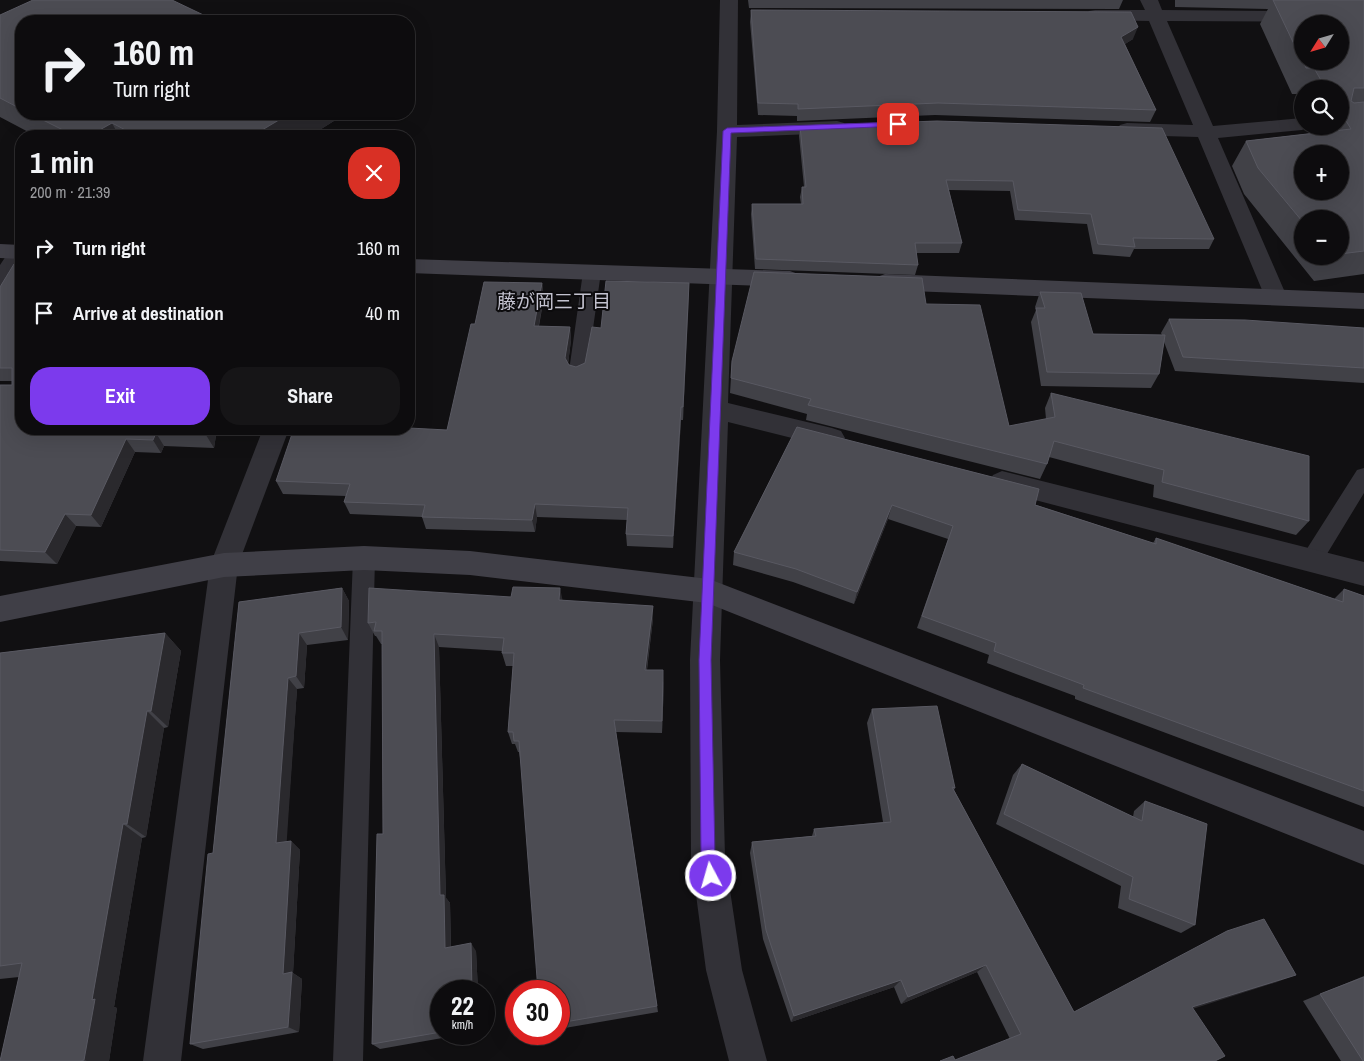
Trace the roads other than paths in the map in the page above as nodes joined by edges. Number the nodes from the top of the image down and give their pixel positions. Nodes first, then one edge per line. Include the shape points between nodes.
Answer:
1 (1151, 7) edge
2 (735, 10) edge
3 (1074, 15) edge
4 (1364, 17) edge
5 (1294, 125) edge
6 (857, 126) edge
7 (1105, 129) edge
8 (727, 131) junction
9 (1204, 132) junction
10 (14, 252) edge
11 (415, 266) edge
12 (592, 272) junction
13 (720, 276) junction
14 (809, 279) edge
15 (869, 282) edge
16 (0, 283) edge
17 (1276, 297) junction
18 (1362, 304) edge
19 (578, 371) edge
20 (715, 409) junction
21 (274, 435) edge
22 (858, 445) edge
23 (1364, 476) edge
24 (983, 477) edge
25 (364, 558) junction
26 (1311, 561) junction
27 (224, 566) junction
28 (1364, 574) edge
29 (709, 591) junction
30 (0, 609) edge
31 (1364, 848) edge
32 (162, 1061) edge
33 (348, 1061) edge
34 (748, 1061) edge

1 - 3 street
1 - 4 street
1 - 9 street
2 - 8 street
5 - 9 street
6 - 8 street
7 - 9 street
8 - 13 street
9 - 17 street
10 - 16 street
11 - 12 street
12 - 13 street
12 - 19 lane
13 - 14 street
13 - 20 street
15 - 17 street
17 - 18 street
20 - 22 street
20 - 29 street
21 - 27 street
23 - 26 lane
24 - 26 street
25 - 27 street
25 - 29 street via 470,562
25 - 33 lane
26 - 28 street
27 - 30 street
27 - 32 street
29 - 31 street
29 - 34 street via 705,660 708,857 724,970

